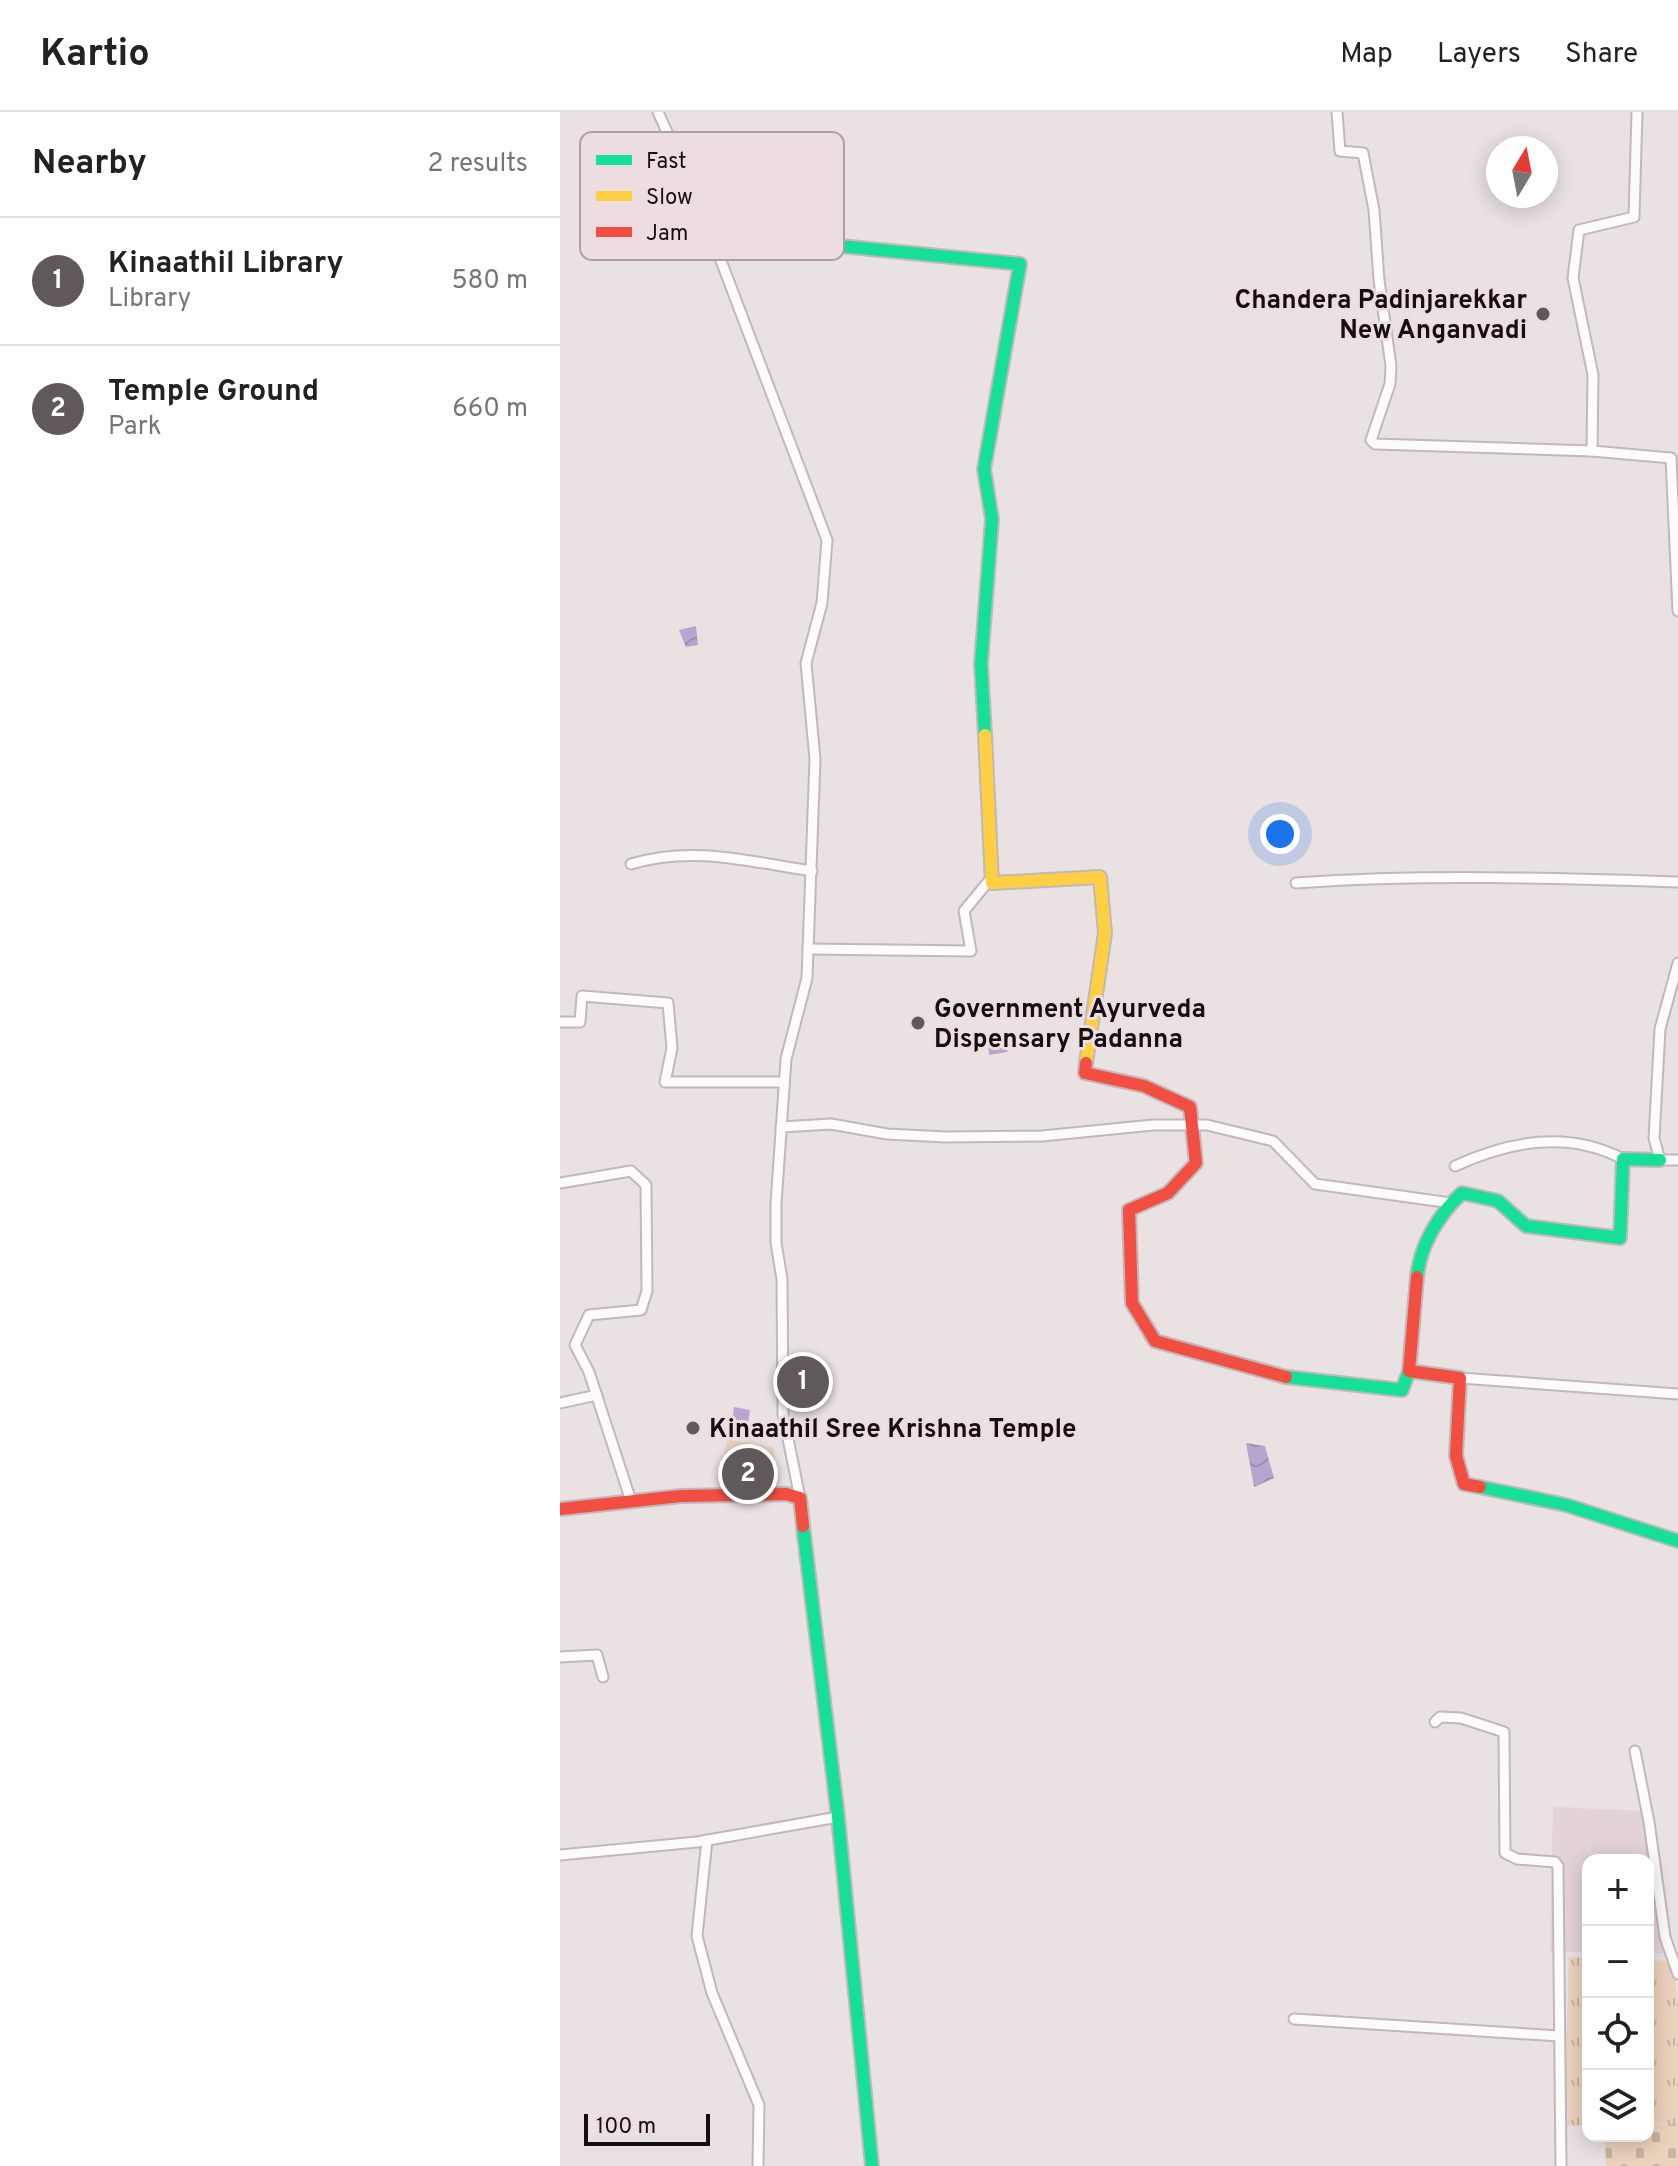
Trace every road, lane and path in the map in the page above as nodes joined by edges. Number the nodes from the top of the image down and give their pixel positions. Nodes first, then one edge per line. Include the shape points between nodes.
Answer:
1 (658, 112) edge
2 (1337, 112) edge
3 (1637, 112) edge
4 (667, 132) edge
5 (844, 246) edge
6 (721, 260) edge
7 (1592, 451) junction
8 (1674, 457) edge
9 (1678, 611) edge
10 (631, 864) dead end
11 (812, 871) junction
12 (992, 877) junction
13 (1678, 882) edge
14 (1296, 883) dead end
15 (808, 949) junction
16 (1678, 963) edge
17 (560, 1022) edge
18 (784, 1082) junction
19 (1192, 1125) junction
20 (781, 1127) junction
21 (1623, 1159) junction
22 (1660, 1160) junction
23 (1678, 1160) edge
24 (1455, 1166) dead end
25 (560, 1183) edge
26 (1451, 1203) junction
27 (1409, 1371) junction
28 (1460, 1378) junction
29 (1678, 1394) edge
30 (597, 1395) junction
31 (560, 1403) edge
32 (800, 1498) junction
33 (631, 1501) junction
34 (560, 1509) edge
35 (1678, 1541) edge
36 (560, 1657) edge
37 (603, 1677) dead end
38 (1435, 1722) dead end
39 (1635, 1751) dead end
40 (838, 1817) junction
41 (707, 1840) junction
42 (560, 1855) edge
43 (1678, 1974) edge
44 (1294, 2019) dead end
45 (1559, 2036) junction
46 (758, 2166) edge
47 (872, 2166) edge
48 (1561, 2166) edge

1 - 4 street
2 - 7 street via 1340,151 1363,153 1391,366 1371,440
3 - 7 street via 1634,217 1579,230 1573,278 1593,375
5 - 12 street via 1020,264 984,469 992,519 981,664
6 - 11 street via 827,540 822,603 806,663 815,759
7 - 8 street
8 - 9 street
10 - 11 street via 667,854 720,855
11 - 15 street
12 - 15 street via 964,911 971,951
12 - 19 street via 992,883 1100,877 1105,933 1085,1073 1144,1086 1190,1107
13 - 14 street via 1533,877
15 - 18 street via 804,997
16 - 22 street via 1660,1029 1654,1138
17 - 18 street via 580,1022 582,996 668,1003 672,1048 665,1082
18 - 20 street
19 - 20 street via 946,1137 831,1124
19 - 26 street via 1273,1141 1315,1184
19 - 27 street via 1196,1163 1168,1193 1129,1210 1132,1303 1155,1341 1289,1378 1402,1390
20 - 32 street via 776,1243 782,1279 783,1414
21 - 22 street
21 - 24 street via 1591,1144 1555,1140 1498,1147
21 - 26 street via 1620,1238 1526,1226 1498,1201 1462,1193
22 - 23 street
25 - 30 street via 631,1171 646,1185 647,1291 641,1310 589,1315 575,1345
26 - 27 street via 1419,1253
27 - 28 street
28 - 29 street
28 - 35 street via 1456,1456 1464,1484 1566,1505
30 - 31 street
30 - 33 street
32 - 33 street via 786,1494
32 - 40 street
33 - 34 street
36 - 37 street via 597,1655
38 - 45 street via 1440,1717 1461,1718 1504,1732 1505,1853 1558,1866
39 - 43 street via 1665,1937
40 - 41 street
40 - 47 street
41 - 42 street
41 - 46 street via 697,1936 712,1993 759,2105
44 - 45 street
45 - 48 street

